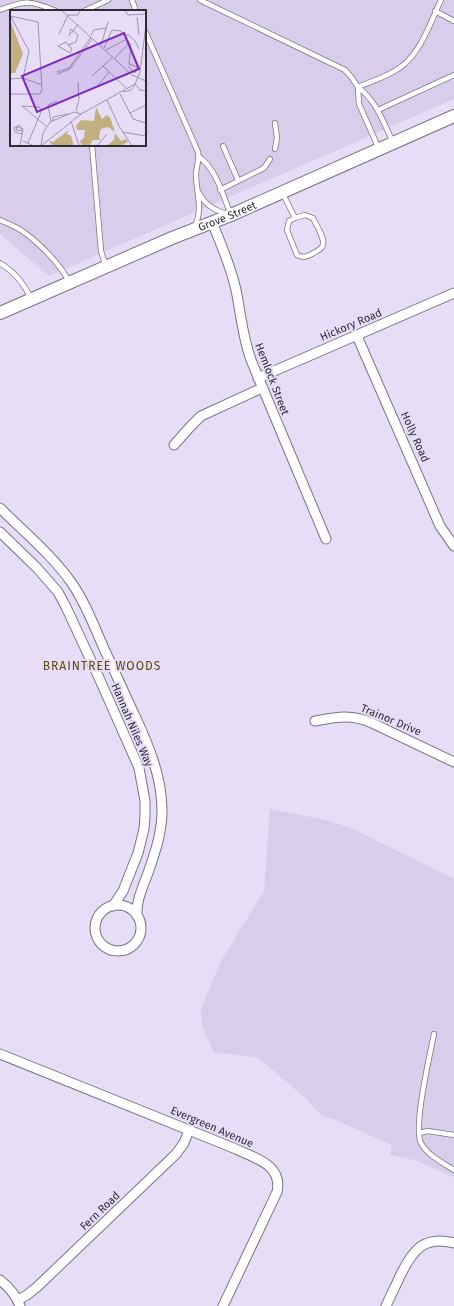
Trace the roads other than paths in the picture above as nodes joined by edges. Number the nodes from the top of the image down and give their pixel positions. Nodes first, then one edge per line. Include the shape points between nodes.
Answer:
1 (108, 0) edge
2 (132, 0) edge
3 (200, 0) edge
4 (441, 0) edge
5 (28, 1) edge
6 (0, 10) edge
7 (53, 10) edge
8 (86, 10) edge
9 (136, 10) edge
10 (435, 11) junction
11 (454, 22) edge
12 (146, 33) edge
13 (454, 75) edge
14 (358, 87) junction
15 (378, 110) junction
16 (454, 116) edge
17 (275, 123) dead end
18 (394, 143) junction
19 (92, 146) edge
20 (223, 146) dead end
21 (275, 149) dead end
22 (379, 149) junction
23 (199, 157) junction
24 (270, 160) dead end
25 (238, 180) junction
26 (220, 190) junction
27 (198, 192) junction
28 (282, 192) junction
29 (230, 215) junction
30 (296, 218) junction
31 (0, 220) edge
32 (212, 222) junction
33 (191, 231) junction
34 (0, 263) edge
35 (106, 266) junction
36 (69, 283) junction
37 (454, 293) edge
38 (31, 299) junction
39 (0, 313) edge
40 (357, 336) junction
41 (258, 378) junction
42 (262, 388) junction
43 (174, 445) dead end
44 (0, 508) edge
45 (22, 530) junction
46 (0, 532) edge
47 (326, 539) dead end
48 (10, 542) junction
49 (454, 546) edge
50 (115, 673) junction
51 (100, 680) junction
52 (315, 721) dead end
53 (454, 762) edge
54 (113, 906) junction
55 (136, 916) junction
56 (434, 1034) dead end
57 (0, 1054) edge
58 (189, 1130) junction
59 (419, 1133) junction
60 (454, 1135) edge
61 (454, 1170) edge
62 (454, 1243) edge
63 (0, 1280) edge
64 (19, 1303) edge
65 (223, 1306) edge
66 (386, 1306) edge

1 - 8 lane
2 - 9 lane
3 - 14 lane via 345,70
4 - 10 lane
5 - 6 lane
5 - 7 lane
10 - 11 lane
10 - 14 lane via 407,62
12 - 23 lane
13 - 15 lane
14 - 15 lane via 372,99
14 - 22 lane via 359,104
15 - 18 lane
16 - 18 main road, Grove Street
17 - 21 lane
18 - 22 main road, Grove Street
19 - 35 lane via 101,251
20 - 25 lane
22 - 28 main road, Grove Street
23 - 26 lane via 209,166
23 - 27 lane via 196,172
24 - 25 lane via 264,168
25 - 26 lane
26 - 29 lane
27 - 29 lane via 211,206
27 - 33 lane via 198,217
28 - 29 main road, Grove Street
28 - 30 lane
29 - 32 main road, Grove Street
30 - 30 lane via 289,221 287,230 297,255 306,257 322,248 324,241 313,218 305,215
31 - 36 lane via 28,235 58,263
32 - 33 main road, Grove Street
32 - 41 street, Hemlock Street via 235,288 242,331
33 - 35 main road, Grove Street
34 - 38 lane via 17,276
35 - 36 main road, Grove Street
36 - 38 main road, Grove Street
37 - 40 street, Hickory Road
38 - 39 main road, Grove Street
40 - 41 street, Hickory Road
40 - 49 street, Holly Road via 440,526
41 - 42 street, Hemlock Street
42 - 43 street via 201,416
42 - 47 street, Hemlock Street
44 - 45 street, Hannah Niles Way
45 - 48 street
45 - 50 street, Hannah Niles Way via 72,583
46 - 48 street, Hannah Niles Way
48 - 51 street, Hannah Niles Way via 58,592
50 - 51 street
50 - 55 street, Hannah Niles Way via 152,755 162,800 159,841 139,897
51 - 54 street, Hannah Niles Way via 139,768 145,809 144,829 138,852 123,891
52 - 53 street, Trainor Drive via 344,716 358,718
54 - 55 street via 124,906
54 - 55 street, Hannah Niles Way via 99,915 95,926 97,938 109,949 125,950 135,943 140,929
56 - 59 lane
57 - 58 street, Evergreen Avenue
58 - 64 street, Fern Road via 176,1154
58 - 65 street, Evergreen Avenue via 266,1164 278,1181 275,1197
59 - 60 lane via 428,1131
59 - 61 lane via 428,1152
62 - 66 street via 430,1242 414,1251 406,1262
63 - 64 street via 11,1289

